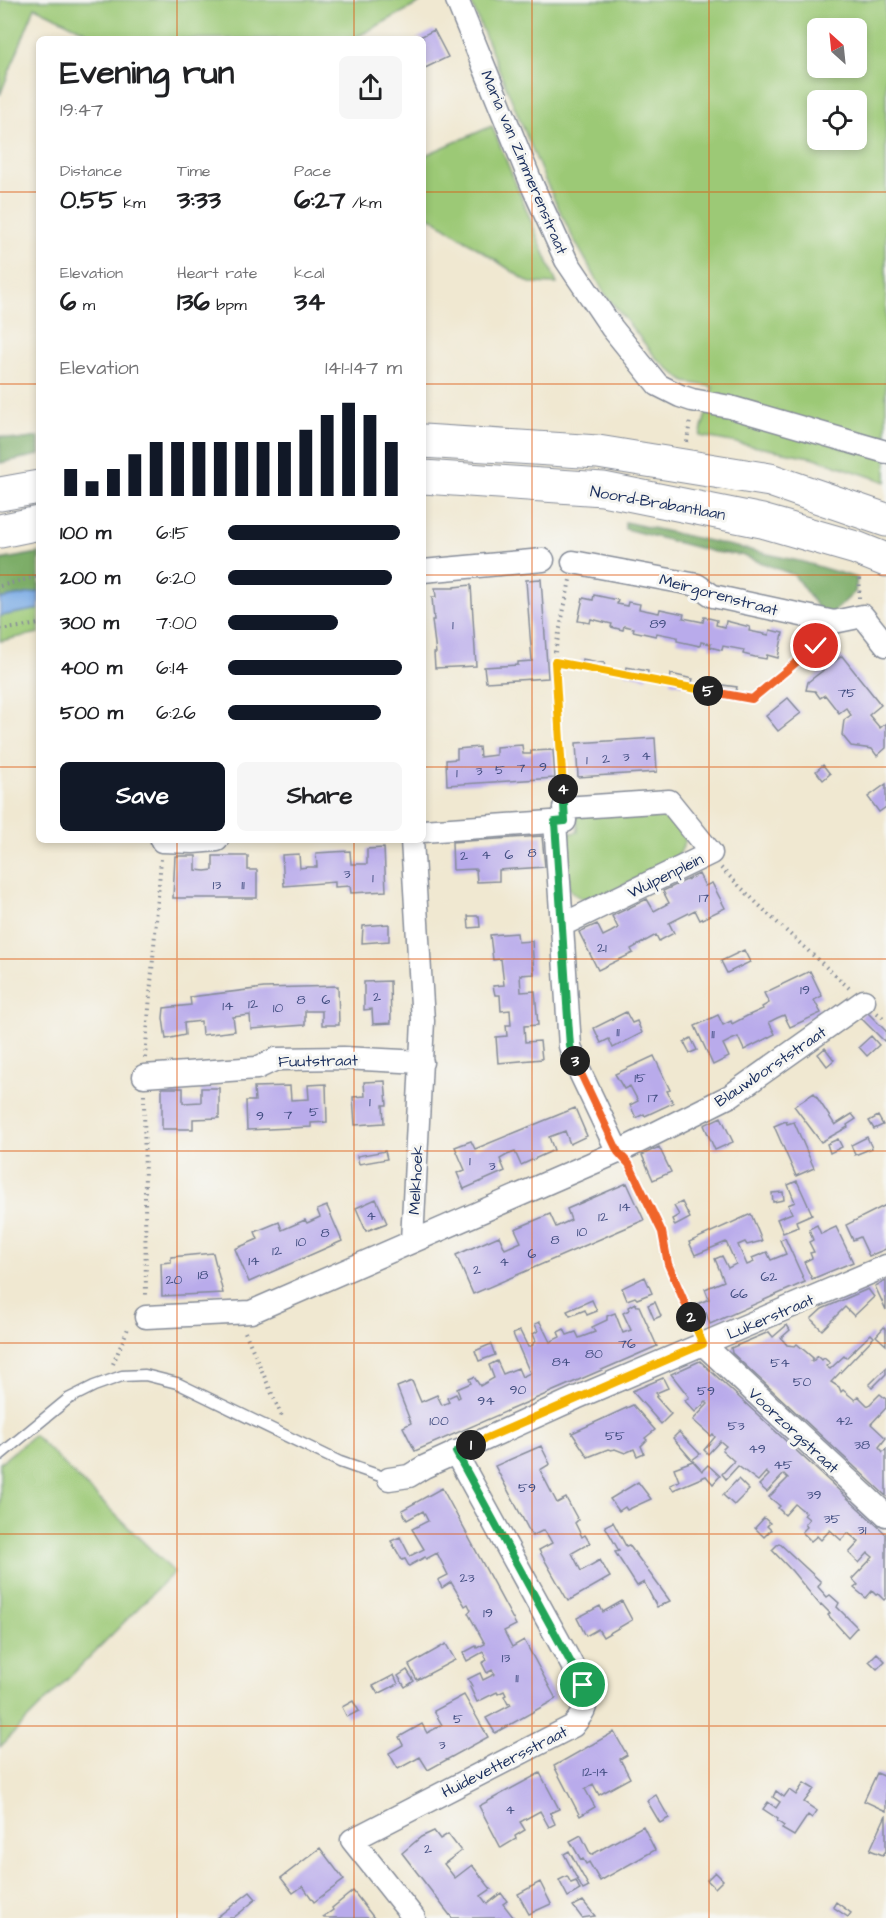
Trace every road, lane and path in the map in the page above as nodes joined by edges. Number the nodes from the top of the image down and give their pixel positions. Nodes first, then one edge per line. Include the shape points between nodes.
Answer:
1 (457, 0) edge
2 (689, 428) dead end
3 (426, 441) edge
4 (687, 443) dead end
5 (886, 452) edge
6 (426, 477) edge
7 (36, 488) edge
8 (0, 494) edge
9 (886, 520) edge
10 (36, 524) edge
11 (0, 531) edge
12 (543, 560) dead end
13 (573, 562) joint
14 (877, 569) edge
15 (426, 571) edge
16 (850, 573) dead end
17 (36, 577) edge
18 (0, 586) edge
19 (834, 622) junction
20 (36, 624) edge
21 (0, 630) edge
22 (886, 645) edge
23 (555, 662) junction
24 (560, 815) junction
25 (426, 831) edge
26 (412, 843) edge
27 (711, 853) junction
28 (562, 925) junction
29 (864, 1001) joint
30 (422, 1062) junction
31 (144, 1076) dead end
32 (618, 1152) junction
33 (412, 1241) junction
34 (886, 1266) edge
35 (237, 1313) junction
36 (146, 1317) joint
37 (703, 1344) junction
38 (111, 1380) junction
39 (292, 1439) junction
40 (456, 1452) junction
41 (0, 1455) edge
42 (389, 1479) joint
43 (886, 1515) edge
44 (414, 1918) edge

1 - 5 street, Maria van Zimmerenstraat via 566,260 612,328 658,385 692,400 730,407
2 - 4 path
3 - 9 main road via 598,452 770,480
6 - 14 main road, Noord-Brabantlaan via 603,489 762,521 856,548
7 - 8 main road
10 - 11 main road
12 - 15 street
13 - 19 street, Meirgorenstraat via 696,585 713,596
13 - 23 path
14 - 16 path
17 - 18 path
19 - 22 street, Meirgorenstraat via 862,616
19 - 23 path via 816,646 752,699
20 - 21 path
23 - 24 path
24 - 25 street
24 - 27 street, Wulpenplein via 669,801
24 - 28 street
26 - 30 street, Melkhoek
27 - 28 street, Wulpenplein
27 - 29 path via 718,866
28 - 32 street via 570,1046
29 - 32 street, Blauwborststraat via 730,1096
30 - 31 street, Fuutstraat via 276,1059 258,1068
30 - 33 street, Melkhoek
32 - 33 street, Blauwborststraat
32 - 37 path via 629,1164 662,1232 668,1264
33 - 35 street via 251,1312
34 - 37 street, Lukerstraat
35 - 36 street
35 - 39 path
36 - 38 path via 137,1318 130,1326 111,1368
37 - 40 street, Lukerstraat
37 - 43 street, Voorzorgstraat
38 - 39 lane via 145,1375 177,1383
38 - 41 lane via 68,1400
39 - 42 lane
40 - 42 street, Lukerstraat via 409,1476
40 - 44 street, Huidevettersstraat via 583,1685 587,1703 573,1725 352,1840

